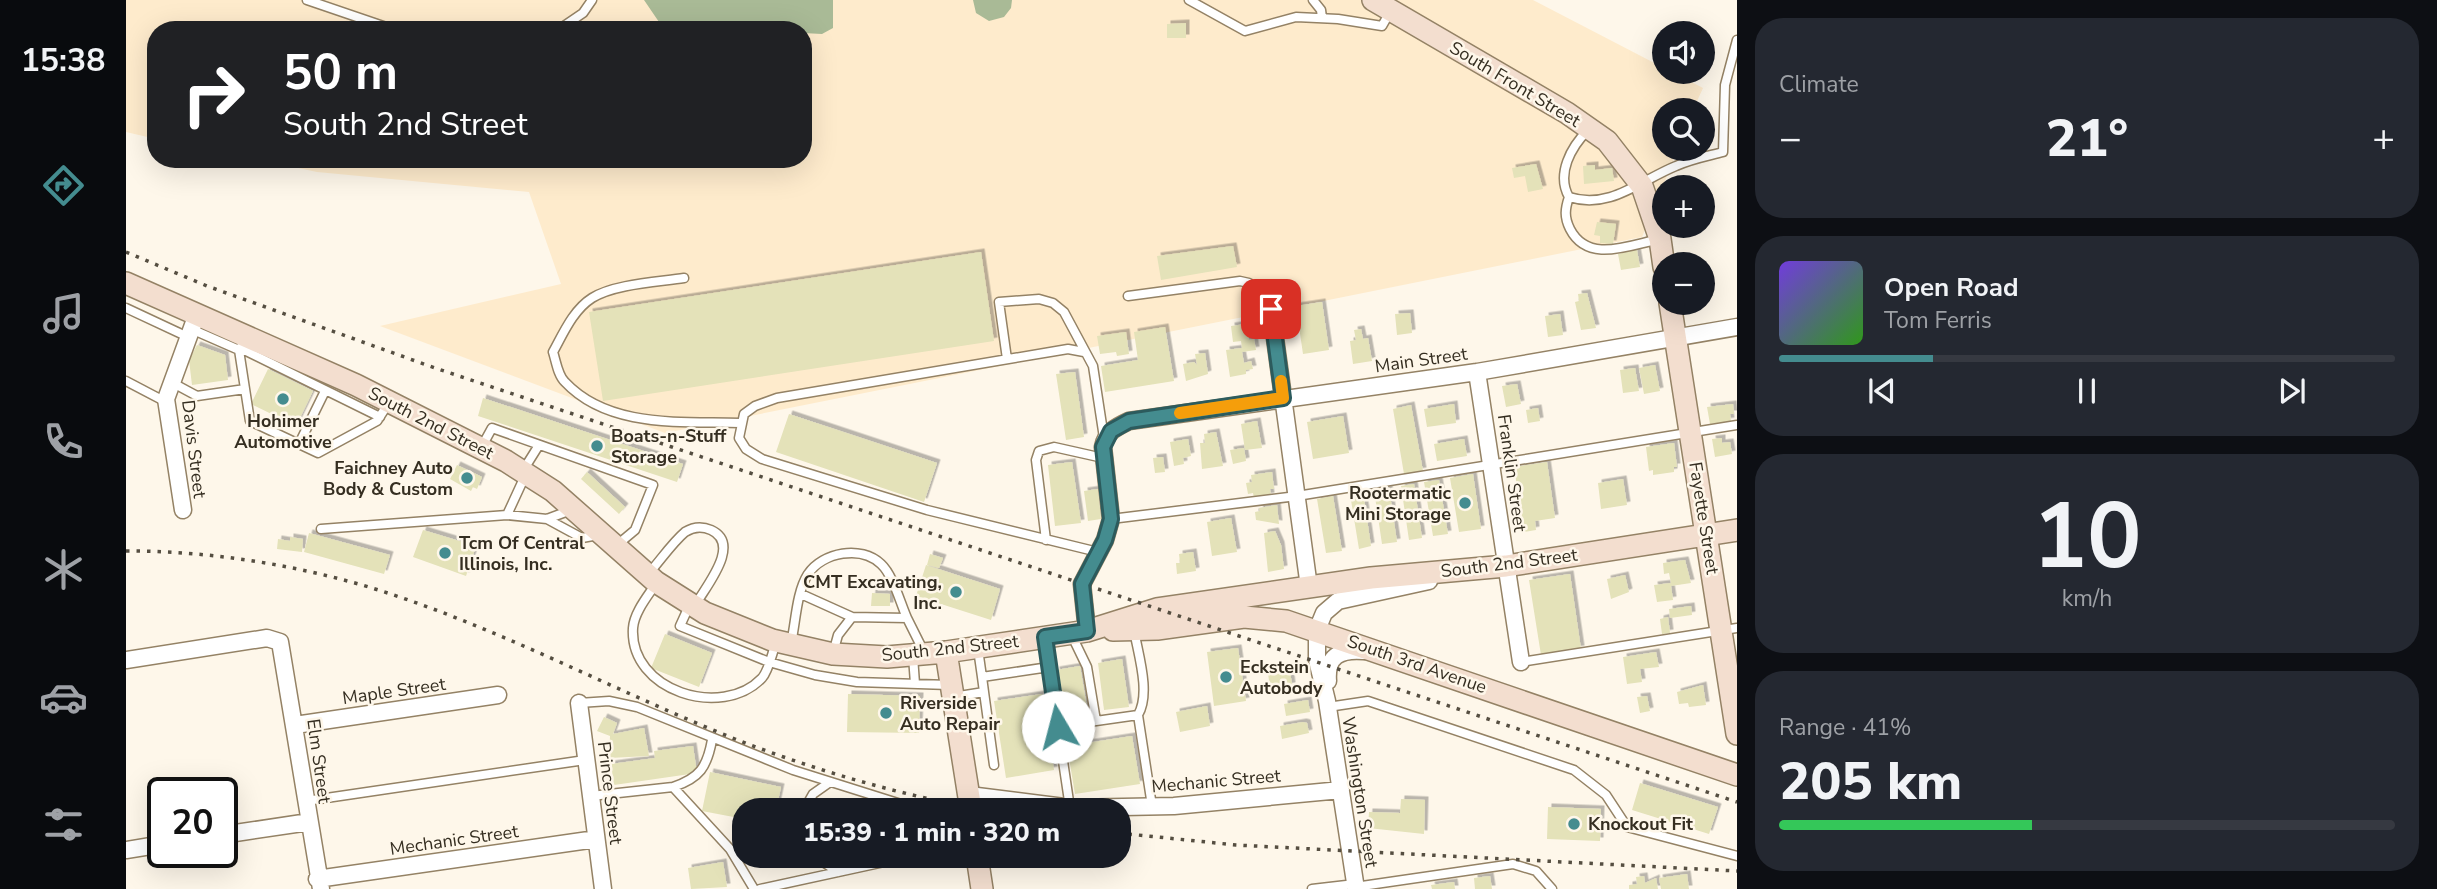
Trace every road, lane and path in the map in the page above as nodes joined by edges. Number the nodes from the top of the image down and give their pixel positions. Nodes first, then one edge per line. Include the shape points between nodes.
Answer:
1 (307, 0) edge
2 (592, 0) edge
3 (1189, 0) edge
4 (1313, 0) edge
5 (1382, 5) edge
6 (1322, 18) junction
7 (369, 21) edge
8 (571, 21) edge
9 (1737, 40) edge
10 (1590, 128) junction
11 (1642, 186) junction
12 (1569, 197) junction
13 (1660, 239) junction
14 (1662, 252) edge
15 (684, 278) dead end
16 (126, 282) edge
17 (1264, 295) joint
18 (1128, 296) dead end
19 (167, 301) junction
20 (126, 308) edge
21 (1672, 315) edge
22 (156, 323) junction
23 (192, 327) junction
24 (1737, 327) edge
25 (1676, 338) junction
26 (242, 343) junction
27 (1084, 352) junction
28 (1007, 359) junction
29 (290, 365) junction
30 (1477, 372) junction
31 (126, 381) edge
32 (171, 382) junction
33 (245, 389) junction
34 (325, 391) junction
35 (1283, 398) junction
36 (166, 402) junction
37 (385, 409) junction
38 (740, 423) junction
39 (1737, 425) edge
40 (1691, 433) junction
41 (1108, 436) junction
42 (299, 444) junction
43 (539, 445) junction
44 (481, 448) junction
45 (1103, 458) junction
46 (1491, 465) junction
47 (525, 472) junction
48 (1297, 496) junction
49 (573, 509) junction
50 (183, 510) dead end
51 (507, 515) junction
52 (547, 519) junction
53 (1111, 519) junction
54 (321, 529) dead end
55 (1737, 530) edge
56 (1707, 534) junction
57 (608, 540) junction
58 (1046, 540) junction
59 (1098, 552) junction
60 (1497, 567) junction
61 (652, 578) junction
62 (1309, 587) junction
63 (801, 594) junction
64 (692, 606) junction
65 (852, 617) junction
66 (907, 618) junction
67 (1133, 623) junction
68 (1317, 630) junction
69 (1729, 630) edge
70 (1079, 632) junction
71 (1045, 637) junction
72 (783, 643) junction
73 (978, 647) junction
74 (946, 652) junction
75 (833, 654) junction
76 (919, 655) junction
77 (1392, 656) junction
78 (126, 660) edge
79 (769, 662) junction
80 (1521, 662) joint
81 (1049, 667) junction
82 (982, 677) junction
83 (915, 684) junction
84 (953, 691) junction
85 (984, 692) junction
86 (498, 695) dead end
87 (579, 703) joint
88 (1327, 704) junction
89 (1138, 715) junction
90 (1096, 721) junction
91 (295, 725) junction
92 (1058, 727) junction
93 (1737, 730) edge
94 (712, 740) junction
95 (585, 760) junction
96 (994, 765) dead end
97 (1737, 775) edge
98 (830, 782) junction
99 (673, 787) junction
100 (1341, 790) junction
101 (590, 796) junction
102 (811, 798) edge
103 (875, 798) edge
104 (969, 798) edge
105 (1069, 798) edge
106 (306, 801) junction
107 (1152, 806) junction
108 (1131, 807) edge
109 (309, 822) junction
110 (238, 833) edge
111 (596, 839) junction
112 (147, 847) edge
113 (126, 850) edge
114 (1737, 856) edge
115 (832, 868) edge
116 (853, 868) edge
117 (979, 868) edge
118 (838, 872) junction
119 (319, 884) edge
120 (1355, 887) edge
121 (603, 889) edge
122 (754, 889) edge
123 (760, 889) edge
124 (982, 889) edge
125 (1312, 889) edge
126 (1552, 889) edge

1 - 7 lane
2 - 8 lane
3 - 6 lane via 1245,31 1296,17
4 - 6 lane
5 - 6 lane via 1382,26
5 - 10 main road, South Front Street
9 - 11 lane via 1725,85 1723,152 1680,164
10 - 11 main road, South Front Street via 1619,153
10 - 12 lane via 1569,154 1565,189
11 - 12 lane via 1603,198 1580,201
11 - 13 main road
12 - 13 lane via 1564,210 1567,222 1573,235 1589,249
13 - 14 main road
15 - 38 lane via 592,298 572,318 553,352 563,381 591,401 621,414 661,422
16 - 19 main road, South 2nd Street
17 - 18 lane via 1240,281
17 - 35 street via 1271,309
19 - 22 lane
19 - 23 main road, South 2nd Street
20 - 22 lane
21 - 25 main road, Fayette Street
22 - 23 lane
23 - 26 main road, South 2nd Street
23 - 32 street, Davis Street
24 - 25 street, Main Street
25 - 30 street, Main Street
25 - 40 main road, Fayette Street
26 - 29 main road, South 2nd Street
26 - 33 lane
27 - 28 lane via 1068,349
27 - 28 lane via 1064,312 1053,303 1021,299 999,302
27 - 41 lane via 1093,366
28 - 38 lane via 777,398 755,406
29 - 34 lane
29 - 37 main road, South 2nd Street
30 - 35 street, Main Street
30 - 46 street, Franklin Street
31 - 36 lane
32 - 33 lane via 197,396
32 - 36 street, Davis Street
33 - 42 lane via 250,421
34 - 37 lane
34 - 42 lane
35 - 41 street, Main Street via 1129,421
35 - 48 street
36 - 50 street, Davis Street
37 - 42 lane via 318,453
37 - 44 main road, South 2nd Street
38 - 58 lane via 746,449 762,459 928,510
39 - 40 lane
40 - 46 lane
40 - 56 main road, Fayette Street
41 - 45 street
43 - 44 lane via 492,428
43 - 47 lane
43 - 57 lane via 653,485 635,530
44 - 47 main road, South 2nd Street
45 - 53 street
45 - 58 lane via 1054,447 1039,451 1036,460
46 - 48 lane
46 - 60 street, Franklin Street
47 - 49 main road, South 2nd Street
47 - 51 lane
48 - 53 lane
48 - 62 street
49 - 52 lane
49 - 57 main road, South 2nd Street
51 - 52 lane
51 - 54 lane
52 - 57 lane via 582,538
53 - 59 street
55 - 56 main road, South 2nd Street
56 - 60 main road, South 2nd Street
56 - 69 main road, Fayette Street
57 - 61 main road, South 2nd Street
58 - 59 lane
59 - 70 street via 1082,584
60 - 62 main road, South 2nd Street
60 - 68 street via 1348,597 1329,608
60 - 80 street, Franklin Street
61 - 64 main road, South 2nd Street
61 - 64 lane via 685,532 695,527 713,530 721,538 723,558
61 - 79 lane via 633,626 642,667 654,679 679,692 706,697 730,694 763,677
62 - 67 main road, South 2nd Street via 1157,609
63 - 65 lane
63 - 66 lane via 809,573 833,555 862,553 882,564
63 - 72 lane
64 - 72 main road, South 2nd Street
64 - 79 lane via 680,626
65 - 66 lane
65 - 75 lane via 838,635
66 - 76 lane
67 - 68 main road, South 3rd Avenue via 1244,617
67 - 70 main road, South 3rd Avenue
67 - 89 lane via 1143,687
68 - 77 main road, South 3rd Avenue
68 - 88 street, Washington Street via 1316,654
69 - 80 lane
69 - 93 main road, Fayette Street
70 - 71 main road, South 2nd Street
70 - 90 lane
71 - 73 main road, South 2nd Street
71 - 81 lane
72 - 75 main road, South 2nd Street
72 - 79 lane
73 - 74 main road, South 2nd Street
73 - 82 lane
74 - 76 main road, South 2nd Street
74 - 84 main road
75 - 76 main road, South 2nd Street
76 - 83 lane
77 - 88 street, Washington Street via 1351,650 1332,658
77 - 97 main road, South 3rd Avenue
78 - 91 street, Elm Street via 276,640 284,652
79 - 83 lane via 857,682
81 - 82 lane
81 - 92 lane
82 - 85 lane
83 - 84 lane
84 - 85 lane
84 - 104 main road
85 - 96 lane
86 - 91 street, Maple Street
87 - 94 lane via 609,701 637,707
87 - 95 street, Prince Street
88 - 100 street, Washington Street
88 - 114 lane via 1368,701 1574,770 1606,795 1627,827
89 - 90 lane
89 - 107 lane
90 - 92 lane
91 - 106 street, Elm Street
92 - 105 lane
94 - 98 lane
94 - 99 lane via 701,774
95 - 101 street, Prince Street
95 - 106 lane
98 - 102 lane
98 - 103 lane
99 - 101 lane
99 - 122 lane via 730,849
100 - 107 street, Mechanic Street
100 - 120 street, Washington Street
101 - 111 street, Prince Street
106 - 109 street, Elm Street
107 - 108 street, Mechanic Street
109 - 110 street
109 - 119 street, Elm Street
111 - 119 street, Mechanic Street
111 - 121 street, Prince Street
112 - 113 street
115 - 118 lane
116 - 118 lane
117 - 124 main road
118 - 123 lane
120 - 125 lane
120 - 126 lane via 1513,864 1536,871

